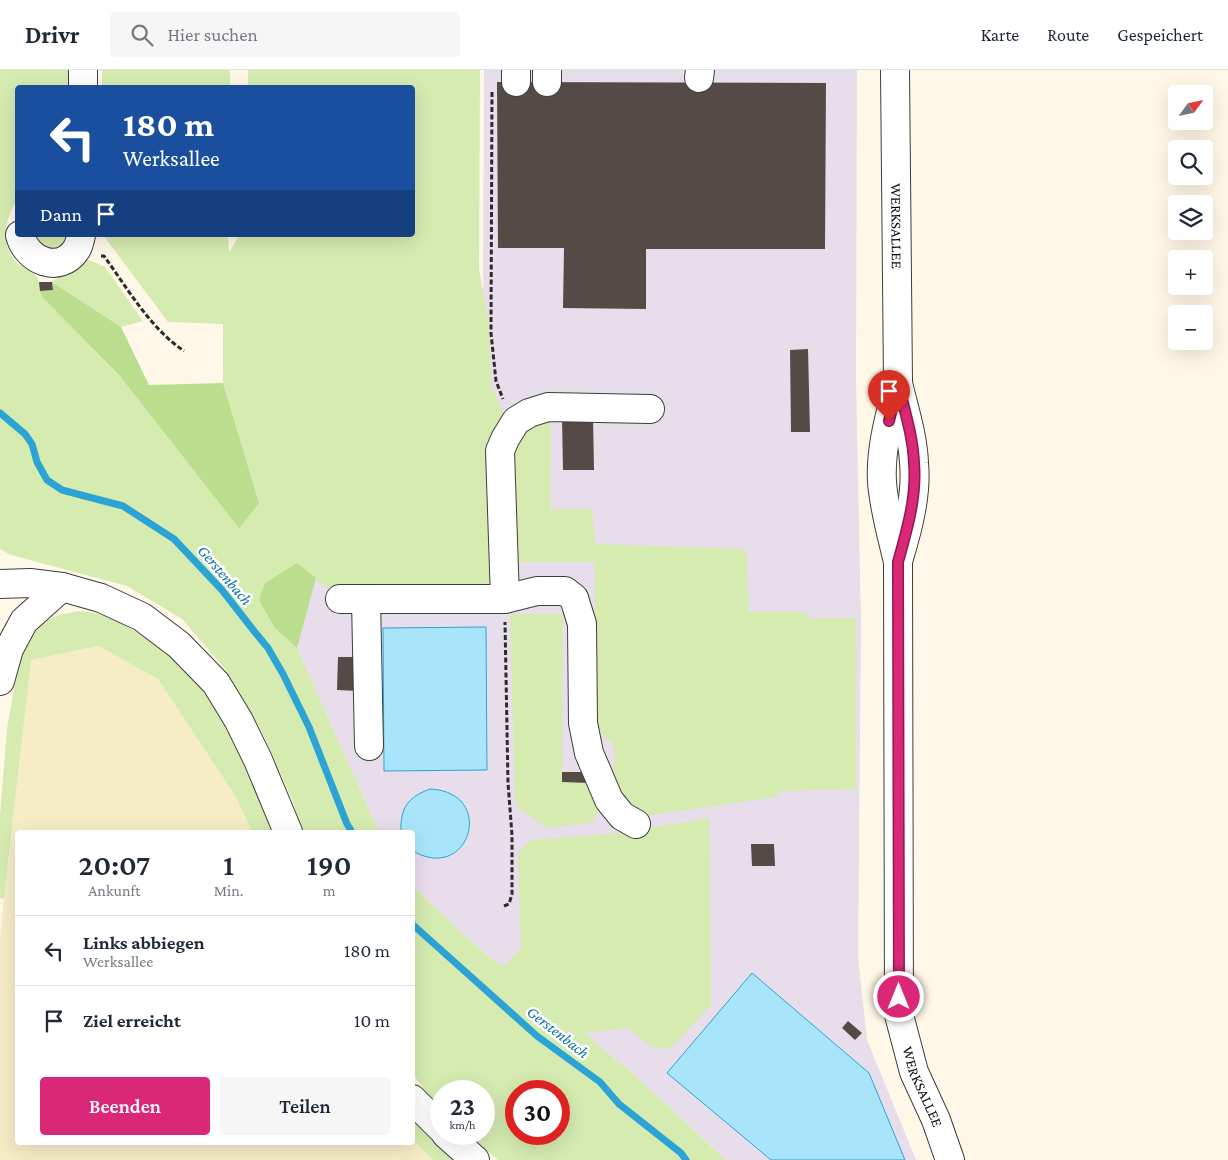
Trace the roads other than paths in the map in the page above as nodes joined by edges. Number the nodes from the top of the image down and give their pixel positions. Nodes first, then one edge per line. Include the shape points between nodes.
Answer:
1 (83, 70) edge
2 (895, 70) edge
3 (83, 85) edge
4 (21, 237) edge
5 (79, 242) edge
6 (650, 409) dead end
7 (0, 584) edge
8 (62, 587) junction
9 (504, 599) junction
10 (0, 681) edge
11 (369, 746) dead end
12 (636, 824) dead end
13 (287, 830) edge
14 (415, 1102) edge
15 (430, 1117) edge
16 (458, 1145) edge
17 (475, 1160) edge
18 (950, 1160) edge

1 - 3 street
2 - 18 street, WERKSALLEE via 898,383 886,434 882,482 898,562 899,1015 914,1072
4 - 5 street via 32,256 47,263 66,260
6 - 9 street via 548,407 529,413 516,422 500,451
7 - 8 street
8 - 10 street via 24,621 9,649
8 - 13 street via 101,598 142,617 179,645 216,683 243,729
9 - 11 street via 353,599
9 - 12 street via 537,592 565,591 574,598 582,624 583,723 589,753 609,800 622,816
14 - 15 street
16 - 17 street

